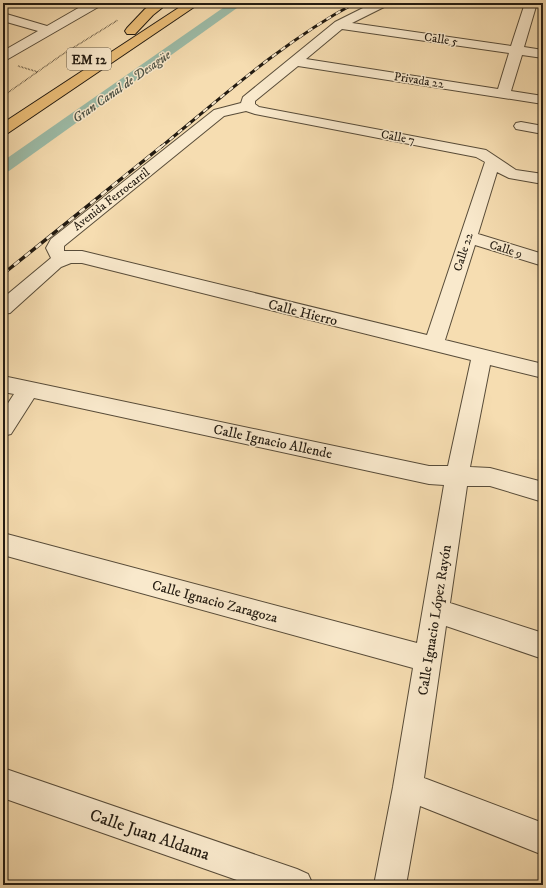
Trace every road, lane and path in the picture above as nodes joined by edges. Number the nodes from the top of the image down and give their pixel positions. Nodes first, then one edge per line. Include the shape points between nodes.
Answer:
1 (96, 3) edge
2 (162, 3) edge
3 (174, 3) edge
4 (194, 3) edge
5 (382, 3) edge
6 (531, 3) edge
7 (3, 17) edge
8 (120, 18) dead end
9 (339, 25) junction
10 (48, 30) junction
11 (131, 31) junction
12 (516, 50) junction
13 (543, 54) edge
14 (3, 56) edge
15 (294, 61) junction
16 (503, 94) junction
17 (3, 96) edge
18 (543, 100) edge
19 (248, 106) junction
20 (3, 115) edge
21 (521, 126) dead end
22 (3, 130) edge
23 (543, 130) edge
24 (493, 160) junction
25 (543, 179) edge
26 (468, 237) junction
27 (62, 259) junction
28 (543, 260) edge
29 (3, 308) edge
30 (434, 344) junction
31 (482, 355) junction
32 (543, 370) edge
33 (3, 384) edge
34 (29, 389) junction
35 (3, 428) edge
36 (457, 476) junction
37 (543, 492) edge
38 (3, 544) edge
39 (435, 610) junction
40 (543, 646) edge
41 (428, 659) junction
42 (3, 783) edge
43 (408, 787) junction
44 (543, 839) edge
45 (297, 885) edge
46 (390, 885) edge

1 - 10 street
2 - 11 highway via 149,12
3 - 11 highway, EM 12
4 - 22 highway, EM 12
5 - 9 street
6 - 12 street
7 - 10 street
8 - 17 path
9 - 12 street, Calle 5
9 - 15 street
10 - 14 street
11 - 20 highway, EM 12
12 - 13 street, Calle 5
12 - 16 street
15 - 16 street, Privada 22
15 - 19 street via 248,100
16 - 18 street, Privada 22
19 - 24 street, Calle 7 via 255,110 481,153
19 - 27 street, Avenida Ferrocarril via 219,113 57,242 54,246 55,251
21 - 23 street
24 - 25 street, Calle 7 via 510,173
24 - 26 street, Calle 22
26 - 28 street, Calle 9
26 - 30 street, Calle 22
27 - 29 street
27 - 30 street, Calle Hierro via 82,257
30 - 31 street, Calle Hierro
31 - 32 street, Calle Hierro
31 - 36 street, Calle Ignacio López Rayón
33 - 34 street, Calle Ignacio Allende
34 - 35 street
34 - 36 street, Calle Ignacio Allende via 430,475
36 - 37 street, Calle Ignacio Allende via 490,477
36 - 39 street, Calle Ignacio López Rayón
38 - 41 street, Calle Ignacio Zaragoza
39 - 40 street
39 - 41 street, Calle Ignacio López Rayón
41 - 43 street, Calle Ignacio López Rayón
42 - 45 street, Calle Juan Aldama
43 - 44 street
43 - 46 street, Calle Ignacio López Rayón

